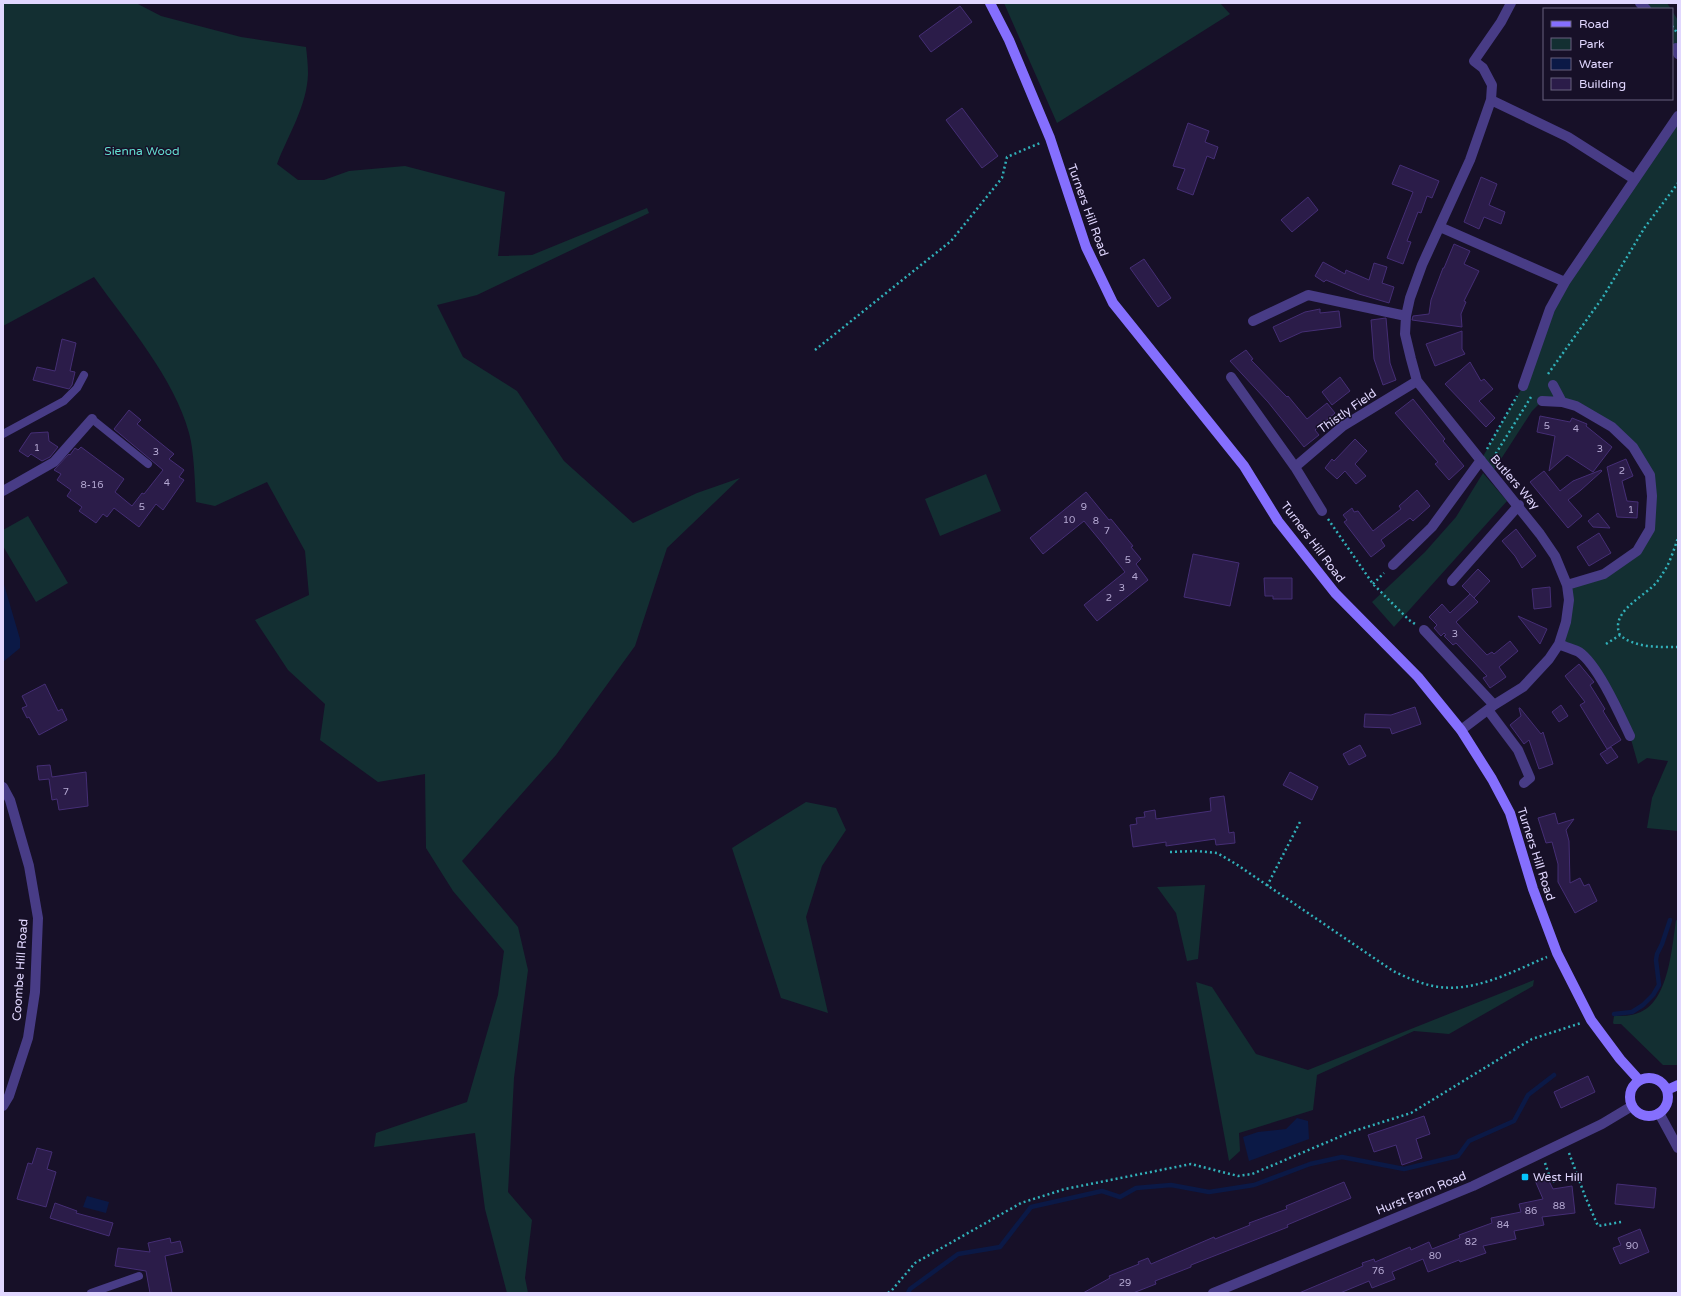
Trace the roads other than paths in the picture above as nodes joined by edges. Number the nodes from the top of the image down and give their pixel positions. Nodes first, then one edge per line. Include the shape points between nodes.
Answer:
1 (990, 3) edge
2 (1511, 3) edge
3 (1491, 100) junction
4 (1678, 116) edge
5 (1634, 179) junction
6 (1440, 227) junction
7 (1565, 282) junction
8 (1406, 316) junction
9 (1253, 321) dead end
10 (84, 375) dead end
11 (1231, 377) dead end
12 (1418, 381) junction
13 (1553, 385) dead end
14 (1523, 386) road end
15 (1542, 400) dead end
16 (1562, 402) junction
17 (92, 419) joint
18 (3, 434) edge
19 (148, 464) dead end
20 (1484, 464) junction
21 (1295, 467) junction
22 (3, 491) edge
23 (1519, 505) junction
24 (1322, 510) road end
25 (1393, 565) road end
26 (1452, 581) dead end
27 (1567, 585) junction
28 (1424, 630) dead end
29 (1559, 644) junction
30 (1491, 707) junction
31 (1462, 730) junction
32 (1630, 736) dead end
33 (1524, 783) dead end
34 (3, 787) edge
35 (1639, 1080) junction
36 (1678, 1085) edge
37 (1667, 1090) junction
38 (3, 1106) edge
39 (1632, 1106) junction
40 (1659, 1113) junction
41 (1678, 1148) edge
42 (139, 1276) dead end
43 (91, 1293) edge
44 (1213, 1293) edge

1 - 31 main road, Turners Hill Road via 1010,40 1050,138 1086,248 1113,303 1244,466 1278,521 1335,594 1418,677
2 - 3 street via 1474,60 1483,68 1492,85
3 - 5 street via 1568,137
3 - 6 street via 1470,160
4 - 5 street
5 - 7 street
6 - 7 street
6 - 8 street via 1422,265
7 - 14 street via 1550,309
8 - 9 street via 1308,296
8 - 12 street via 1405,334
10 - 18 lane via 77,388 64,401
11 - 21 street
12 - 20 street
12 - 21 street, Thistly Field via 1343,426
13 - 16 street
15 - 16 street
16 - 27 street via 1576,406 1606,423 1634,447 1650,475 1652,496 1650,529 1637,551 1604,574
17 - 19 lane
17 - 22 street via 54,462
20 - 23 street, Butlers Way
20 - 25 street, Butlers Way via 1432,526
21 - 24 street
23 - 26 street
23 - 27 street, Butlers Way via 1555,556
27 - 29 street, Butlers Way via 1569,600
28 - 30 street
29 - 30 street, Butlers Way via 1523,687
29 - 32 street via 1579,652 1593,667
30 - 31 street, Butlers Way
30 - 33 street via 1518,750 1530,778
31 - 35 main road, Turners Hill Road via 1510,814 1533,889 1557,953 1591,1020
34 - 38 street, Coombe Hill Road via 10,800 29,866 38,918 34,992 28,1038 9,1096
35 - 37 main road via 1650,1077 1661,1081
35 - 39 main road via 1632,1087
36 - 37 main road
37 - 40 main road via 1668,1099
39 - 40 main road via 1649,1116
39 - 44 street, Hurst Farm Road via 1602,1124 1473,1186
40 - 41 street
42 - 43 lane

